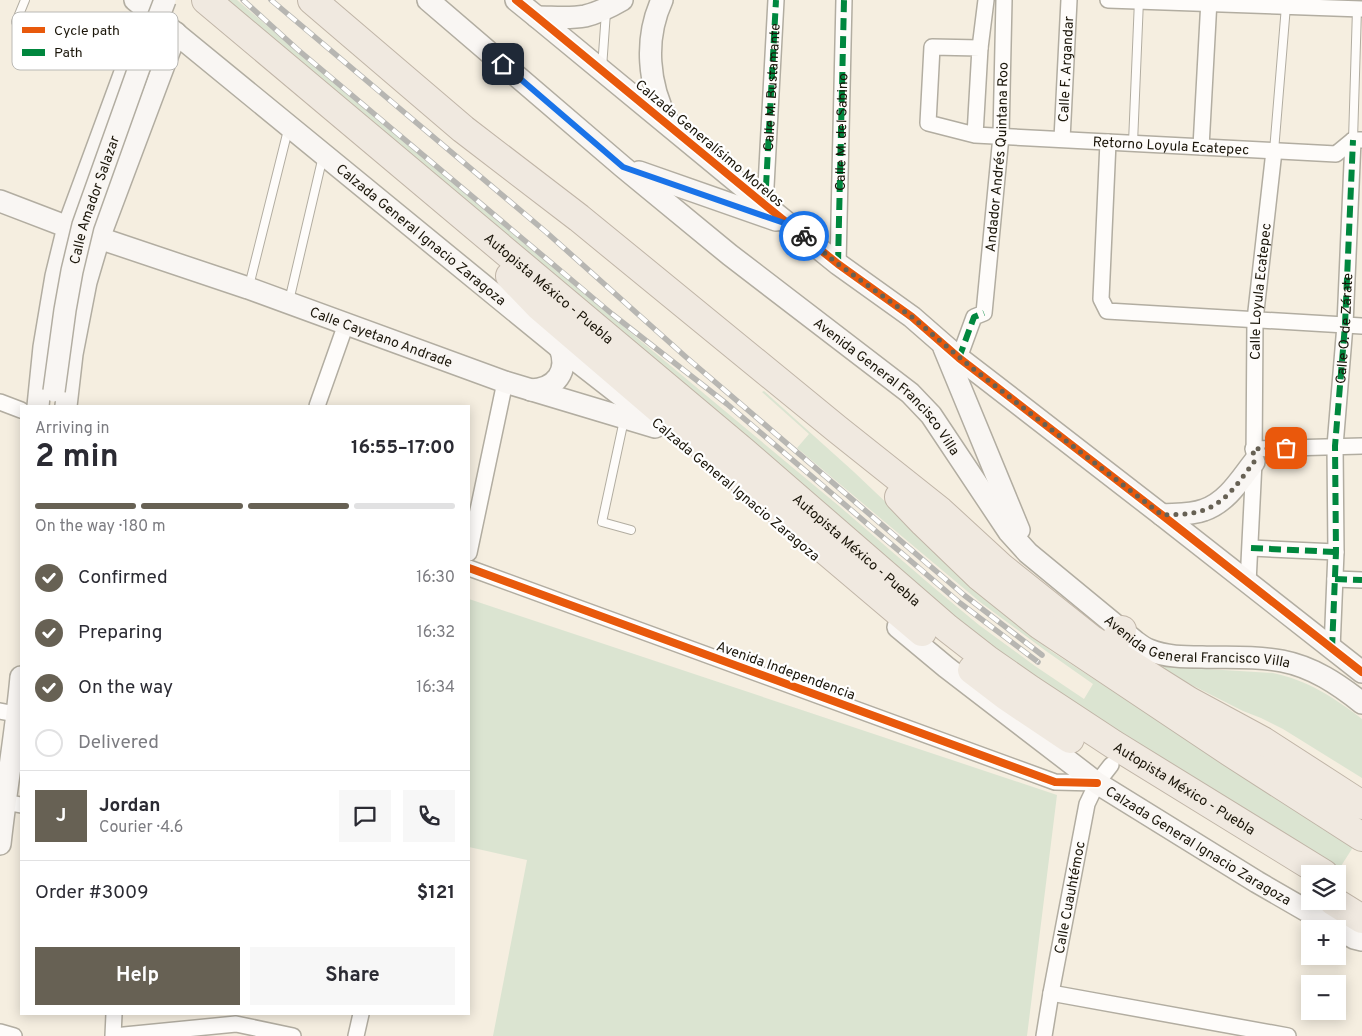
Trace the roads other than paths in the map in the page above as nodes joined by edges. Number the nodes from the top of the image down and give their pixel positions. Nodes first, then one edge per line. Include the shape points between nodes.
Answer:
1 (25, 0) edge
2 (206, 0) edge
3 (312, 0) edge
4 (428, 0) edge
5 (516, 0) edge
6 (662, 0) edge
7 (776, 0) edge
8 (844, 0) edge
9 (986, 0) edge
10 (1004, 0) edge
11 (1069, 0) edge
12 (1108, 0) edge
13 (1139, 0) edge
14 (1209, 2) edge
15 (611, 3) edge
16 (1286, 3) edge
17 (1360, 9) edge
18 (20, 12) edge
19 (537, 17) junction
20 (178, 35) edge
21 (980, 48) junction
22 (125, 70) edge
23 (138, 70) edge
24 (162, 70) edge
25 (602, 70) junction
26 (289, 125) junction
27 (672, 128) junction
28 (975, 135) junction
29 (1001, 136) junction
30 (1062, 139) junction
31 (1357, 140) edge
32 (1108, 142) junction
33 (1133, 143) junction
34 (1201, 147) junction
35 (1274, 151) junction
36 (323, 153) junction
37 (623, 167) junction
38 (422, 182) junction
39 (0, 201) edge
40 (765, 205) junction
41 (790, 225) junction
42 (68, 227) junction
43 (99, 238) junction
44 (838, 264) junction
45 (1355, 276) edge
46 (248, 288) junction
47 (288, 303) junction
48 (1255, 320) junction
49 (346, 324) junction
50 (1345, 325) junction
51 (1362, 326) edge
52 (942, 342) junction
53 (560, 348) junction
54 (959, 358) junction
55 (506, 382) junction
56 (531, 390) junction
57 (57, 401) edge
58 (0, 402) edge
59 (38, 405) edge
60 (317, 405) edge
61 (20, 410) edge
62 (625, 418) junction
63 (837, 429) junction
64 (665, 430) junction
65 (1335, 446) junction
66 (1362, 446) edge
67 (707, 450) junction
68 (1253, 456) junction
69 (1162, 515) junction
70 (631, 530) dead end
71 (470, 548) edge
72 (1251, 548) junction
73 (1336, 552) junction
74 (1028, 553) junction
75 (470, 568) edge
76 (1335, 579) junction
77 (1362, 580) edge
78 (1248, 583) junction
79 (1115, 640) junction
80 (1332, 649) junction
81 (1362, 672) edge
82 (20, 682) edge
83 (1362, 703) edge
84 (13, 714) edge
85 (1104, 774) junction
86 (9, 803) edge
87 (1362, 805) edge
88 (1362, 837) edge
89 (0, 844) edge
90 (1309, 865) edge
91 (1301, 882) edge
92 (1346, 887) edge
93 (1362, 897) edge
94 (1346, 909) edge
95 (1362, 919) edge
96 (1362, 940) edge
97 (1051, 993) junction
98 (114, 1015) edge
99 (361, 1015) edge
100 (236, 1025) edge
101 (0, 1032) edge
102 (14, 1036) edge
103 (114, 1036) edge
104 (293, 1036) edge
105 (356, 1036) edge
106 (1044, 1036) edge
107 (1288, 1036) edge

1 - 18 lane
2 - 38 highway
3 - 63 highway via 463,129 579,218
4 - 37 street, Avenida General Francisco Villa
5 - 19 street, Calzada Generalísimo Morelos
6 - 27 street via 652,33 651,65 658,98
7 - 40 street, Calle M. Bustamante
8 - 44 street, Calle M. del Sabino
9 - 21 street
10 - 29 street, Andador Andrés Quintana Roo
11 - 30 street, Calle F. Argandar
12 - 13 street
13 - 14 street
13 - 33 lane
14 - 16 street
14 - 34 street
15 - 19 street via 586,16
15 - 25 lane
16 - 17 street
16 - 35 lane, Calle Loyula Ecatepec
17 - 31 lane, Calle O. de Zárate
19 - 25 street, Calzada Generalísimo Morelos
20 - 26 street, Calzada General Ignacio Zaragoza
21 - 28 street
21 - 28 street, Retorno Loyula Ecatepec via 932,47 928,123
22 - 42 street, Calle Amador Salazar
23 - 57 street, Calle Amador Salazar, bridge via 83,225 65,310
24 - 43 street, Calle Amador Salazar
25 - 27 street, Calzada Generalísimo Morelos
26 - 36 street, Calzada General Ignacio Zaragoza
26 - 46 lane
27 - 40 street, Calzada Generalísimo Morelos
28 - 29 street, Retorno Loyula Ecatepec
29 - 30 street, Retorno Loyula Ecatepec
29 - 54 street, Andador Andrés Quintana Roo via 984,314 974,317
30 - 32 street, Retorno Loyula Ecatepec
31 - 35 street, Retorno Loyula Ecatepec via 1336,154
31 - 45 street, Calle O. de Zárate
32 - 33 street, Retorno Loyula Ecatepec
32 - 48 street via 1101,299 1107,311
33 - 34 street, Retorno Loyula Ecatepec
34 - 35 street, Retorno Loyula Ecatepec
35 - 48 street, Calle Loyula Ecatepec
36 - 47 lane
36 - 53 street, Calzada General Ignacio Zaragoza
37 - 41 street
37 - 74 street, Avenida General Francisco Villa via 730,255 910,393 931,415 1009,532
38 - 67 highway via 539,306
38 - 90 highway, Autopista México - Puebla via 744,452 947,628 1113,744
39 - 42 street
40 - 41 street, Calzada Generalísimo Morelos
41 - 44 street, Calzada Generalísimo Morelos
42 - 59 street, Calle Amador Salazar via 44,347
43 - 46 street, Calle Cayetano Andrade
43 - 57 street, Calle Amador Salazar
44 - 52 street, Calzada Generalísimo Morelos
45 - 50 street, Calle O. de Zárate
46 - 47 street, Calle Cayetano Andrade
47 - 49 street, Calle Cayetano Andrade
48 - 50 street
48 - 68 street, Calle Loyula Ecatepec
49 - 55 street, Calle Cayetano Andrade
49 - 60 street
50 - 51 street
50 - 65 street, Calle O. de Zárate
52 - 54 street, Calzada Generalísimo Morelos
52 - 74 street
53 - 56 street via 562,367 557,378 546,388
53 - 64 street, Calzada General Ignacio Zaragoza
54 - 69 street, Calzada Generalísimo Morelos
55 - 56 street, Calle Cayetano Andrade
55 - 71 street
56 - 62 street, Calle Cayetano Andrade
58 - 61 street
62 - 64 street, Calle Cayetano Andrade
62 - 70 lane via 602,522
63 - 79 highway via 940,511 1002,568
63 - 88 highway via 924,523 980,576 1040,625
64 - 67 highway
64 - 85 street, Calzada General Ignacio Zaragoza via 717,470 914,640
65 - 66 street
65 - 68 street
65 - 73 street, Calle O. de Zárate
67 - 85 highway, Calzada General Ignacio Zaragoza via 934,642
68 - 69 street via 1231,491 1216,504 1191,513
68 - 72 street, Calle Loyula Ecatepec
69 - 78 street, Calzada Generalísimo Morelos
72 - 73 street
72 - 78 street, Calle Loyula Ecatepec
73 - 76 street, Calle O. de Zárate
74 - 79 street, Avenida General Francisco Villa
75 - 85 street, Avenida Independencia via 1055,782
76 - 77 street
76 - 80 street, Calle O. de Zárate
78 - 80 street, Calzada Generalísimo Morelos
79 - 83 street, Avenida General Francisco Villa via 1176,657 1282,661 1331,680
79 - 87 highway via 1189,701 1263,741
80 - 81 street, Calzada Generalísimo Morelos
82 - 84 street
84 - 86 street
85 - 91 highway, Calzada General Ignacio Zaragoza
85 - 96 street, Calzada General Ignacio Zaragoza via 1281,897
85 - 97 street, Calle Cuauhtémoc via 1086,804
86 - 89 street
92 - 93 highway
94 - 95 highway
97 - 106 street, Calle Cuauhtémoc
97 - 107 street
98 - 103 street
99 - 105 street
100 - 103 street
100 - 104 street
101 - 102 street

